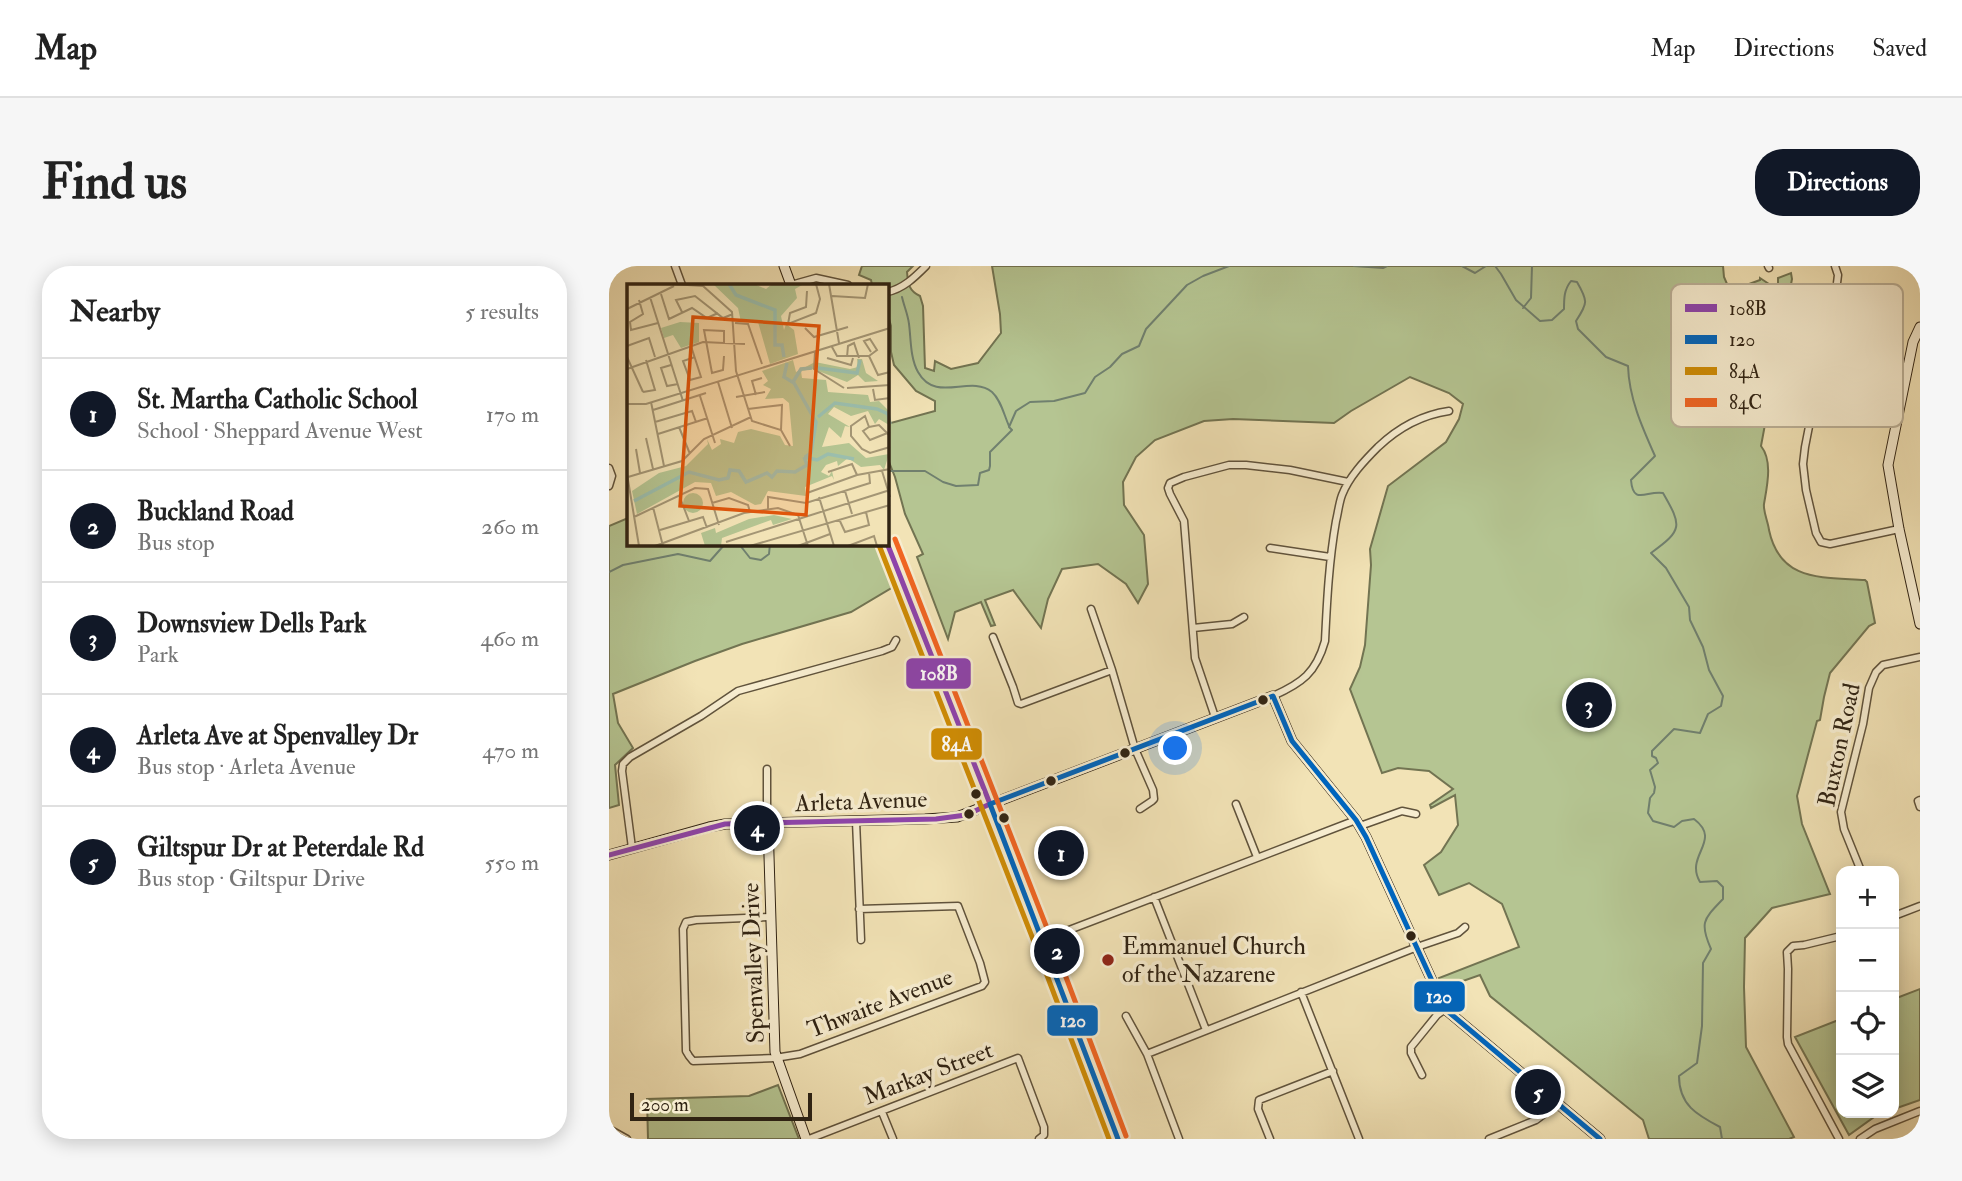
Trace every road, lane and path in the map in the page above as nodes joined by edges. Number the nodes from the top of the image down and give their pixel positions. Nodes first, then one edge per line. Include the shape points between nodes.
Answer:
1 (675, 266) edge
2 (784, 266) edge
3 (926, 266) edge
4 (1835, 266) edge
5 (682, 284) edge
6 (791, 284) edge
7 (794, 284) edge
8 (843, 284) edge
9 (1837, 284) edge
10 (889, 292) edge
11 (1920, 327) edge
12 (1903, 391) edge
13 (1449, 411) dead end
14 (1810, 427) edge
15 (1896, 427) edge
16 (609, 468) edge
17 (1348, 482) junction
18 (609, 486) edge
19 (1899, 529) junction
20 (889, 546) edge
21 (1270, 548) dead end
22 (1330, 557) junction
23 (1091, 609) dead end
24 (1244, 617) dead end
25 (1920, 624) edge
26 (1193, 628) junction
27 (993, 637) dead end
28 (896, 640) dead end
29 (1920, 657) edge
30 (1112, 670) junction
31 (1273, 696) junction
32 (1215, 717) junction
33 (1135, 749) junction
34 (767, 769) dead end
35 (1920, 800) edge
36 (990, 804) junction
37 (1236, 804) dead end
38 (1920, 807) edge
39 (1140, 809) dead end
40 (1416, 814) dead end
41 (856, 821) junction
42 (768, 823) junction
43 (1358, 823) junction
44 (632, 848) junction
45 (609, 855) edge
46 (1257, 857) junction
47 (1859, 866) edge
48 (1154, 897) junction
49 (1920, 906) edge
50 (859, 909) junction
51 (1899, 914) edge
52 (771, 917) junction
53 (1465, 927) dead end
54 (1836, 937) edge
55 (861, 940) dead end
56 (1042, 940) junction
57 (1417, 947) junction
58 (1301, 992) junction
59 (1444, 1009) junction
60 (1126, 1016) dead end
61 (1206, 1030) junction
62 (1147, 1054) junction
63 (775, 1058) junction
64 (1333, 1071) junction
65 (1422, 1075) dead end
66 (1552, 1099) junction
67 (1920, 1111) edge
68 (882, 1112) junction
69 (609, 1129) edge
70 (627, 1139) edge
71 (808, 1139) edge
72 (893, 1139) edge
73 (1039, 1139) edge
74 (1118, 1139) edge
75 (1179, 1139) edge
76 (1270, 1139) edge
77 (1359, 1139) edge
78 (1489, 1139) edge
79 (1600, 1139) edge
80 (1839, 1139) edge
81 (1860, 1139) edge

1 - 5 street
2 - 6 street
3 - 10 street
4 - 9 street
7 - 8 street via 815,278
11 - 12 street
13 - 17 street via 1415,420 1391,434
14 - 19 street via 1804,456 1806,490 1821,542 1831,544
15 - 19 street via 1888,465
16 - 18 street
17 - 22 street
17 - 26 street via 1229,464 1170,483 1170,494 1184,522
19 - 25 street
20 - 36 street
21 - 22 street
22 - 31 street via 1321,655 1302,681
23 - 30 street
24 - 26 street via 1232,624
26 - 32 street via 1195,658
27 - 30 street via 1021,704
28 - 44 street via 882,651 738,691 627,760 622,771
29 - 47 street, Buxton Road via 1883,665 1869,688 1841,812
30 - 33 street
31 - 32 street, Arleta Avenue
31 - 43 street via 1291,741
32 - 33 street, Arleta Avenue
33 - 36 street, Arleta Avenue
33 - 39 street via 1153,790 1152,801
34 - 42 street
35 - 38 street
36 - 41 street, Arleta Avenue via 957,817
36 - 56 street
37 - 46 street
40 - 43 street via 1402,811
41 - 42 street, Arleta Avenue
41 - 50 street
42 - 44 street, Arleta Avenue via 725,824
42 - 52 street, Spenvalley Drive
43 - 46 street
43 - 57 street
44 - 45 street, Arleta Avenue
46 - 48 street
48 - 56 street
48 - 61 street
49 - 51 street
50 - 55 street
50 - 63 street, Thwaite Avenue via 958,906 985,982 800,1055
52 - 63 street, Spenvalley Drive
52 - 63 street via 686,922 686,1051 693,1061
53 - 57 street
54 - 80 street via 1788,950 1787,1037
56 - 74 street
57 - 58 street
57 - 59 street
58 - 61 street
58 - 64 street
59 - 65 street via 1411,1047
59 - 66 street
60 - 62 street
61 - 62 street
62 - 75 street
63 - 71 street, Spenvalley Drive
64 - 76 street via 1259,1100
64 - 77 street
66 - 78 street via 1536,1120
66 - 79 street
67 - 81 street
68 - 71 street, Markay Street
68 - 72 street
68 - 73 street, Markay Street via 1018,1058 1044,1127
69 - 70 street

